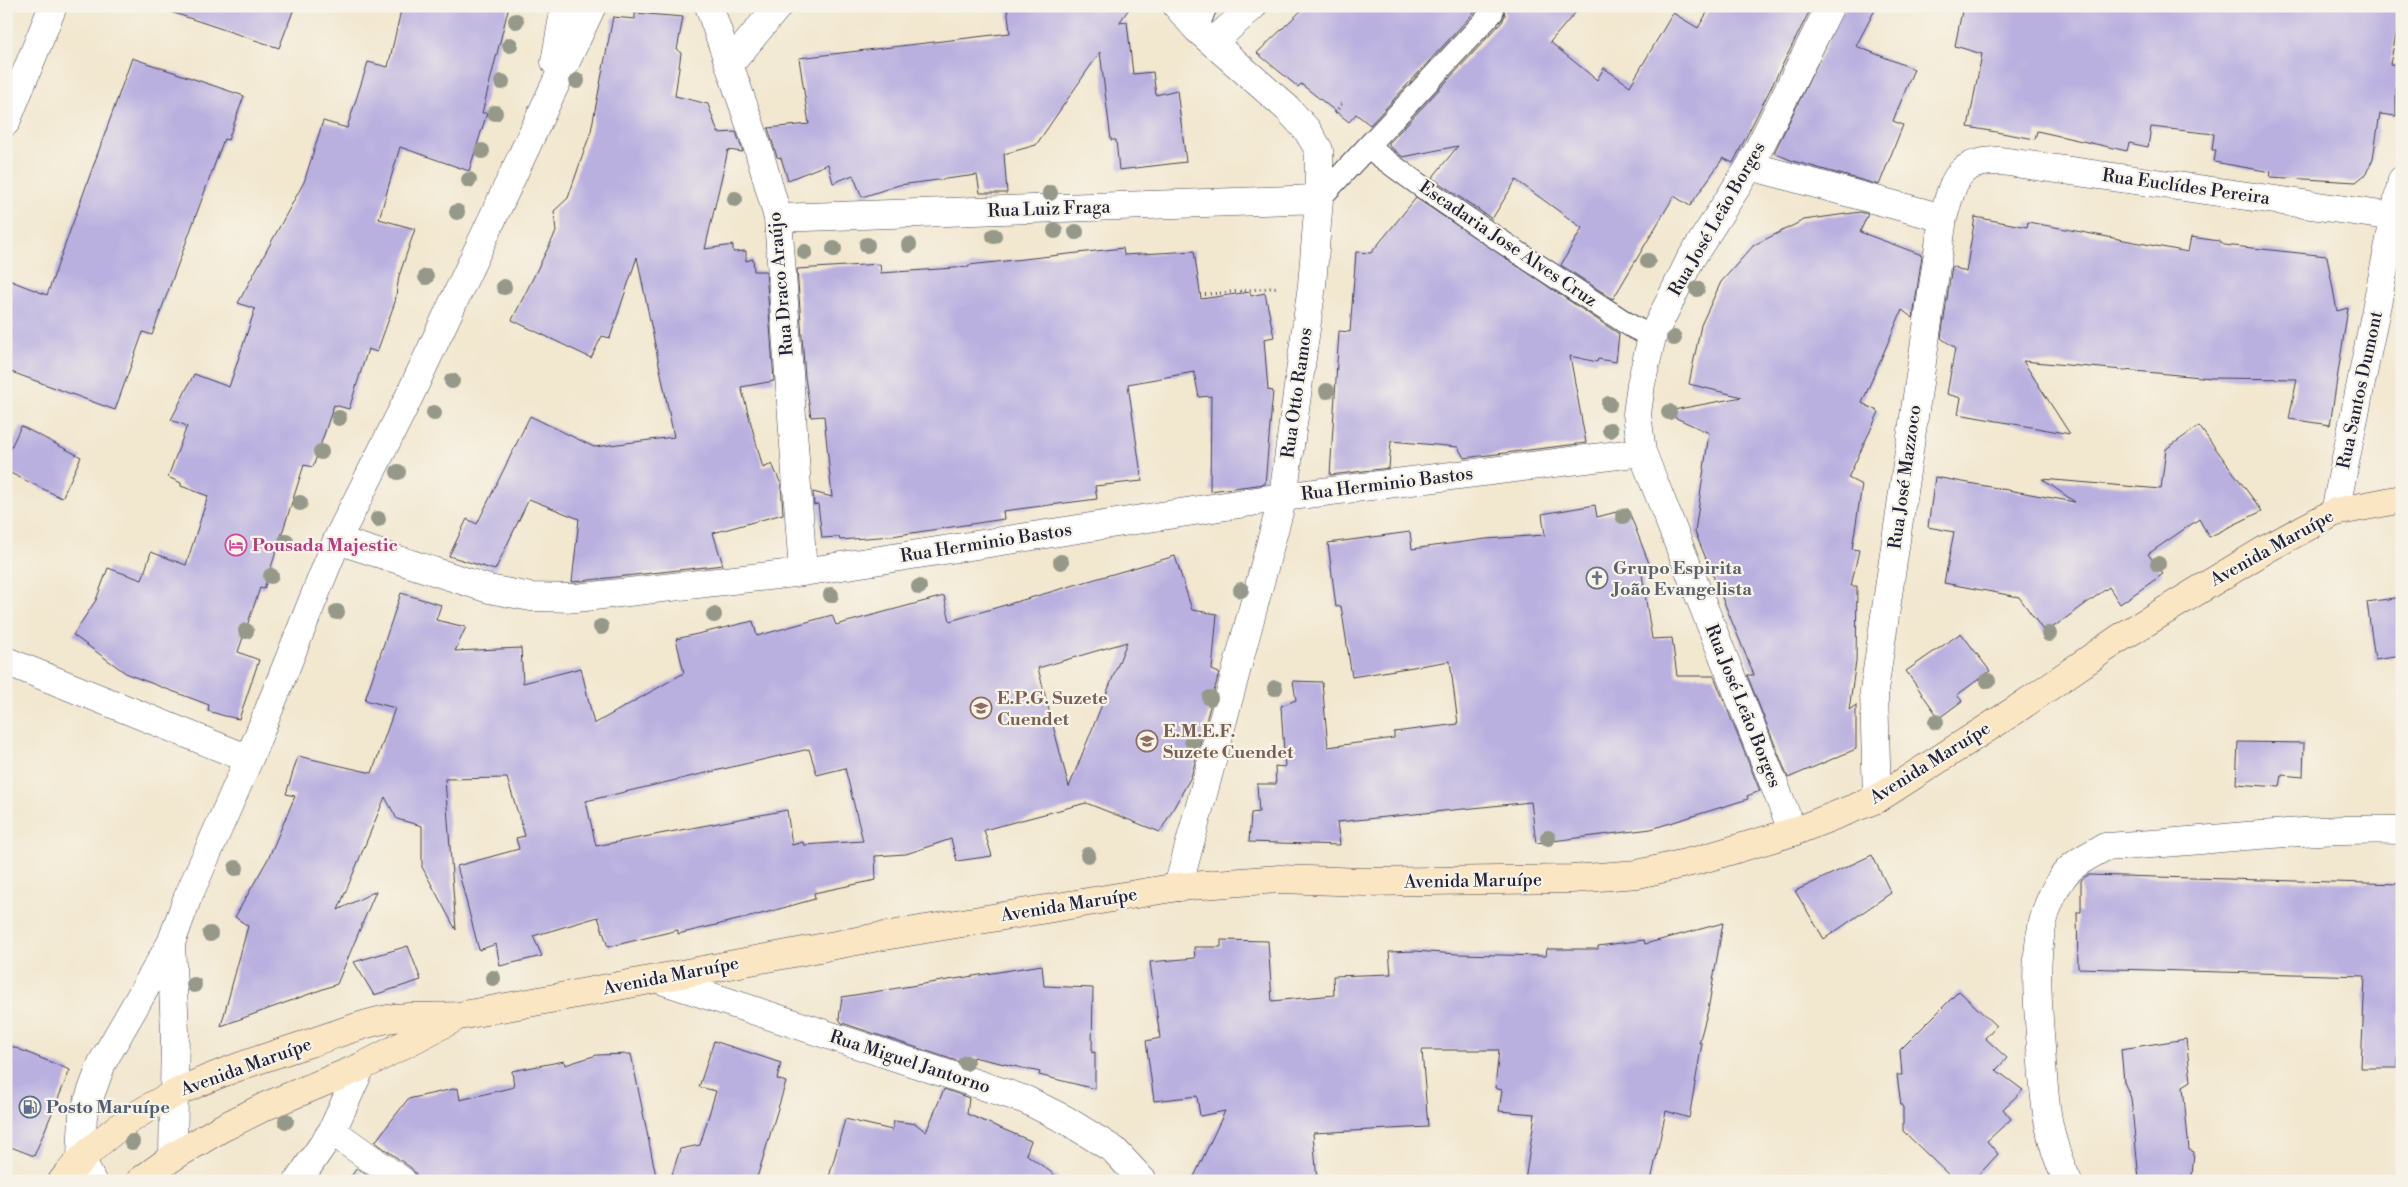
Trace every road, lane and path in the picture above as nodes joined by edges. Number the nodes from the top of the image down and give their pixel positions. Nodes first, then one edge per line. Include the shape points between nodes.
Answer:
1 (53, 6) edge
2 (565, 6) edge
3 (592, 6) edge
4 (709, 6) edge
5 (778, 6) edge
6 (1177, 6) edge
7 (1252, 6) edge
8 (1830, 6) edge
9 (1492, 13) dead end
10 (1205, 26) edge
11 (730, 64) junction
12 (548, 100) junction
13 (1342, 104) dead end
14 (1341, 119) dead end
15 (6, 122) edge
16 (1368, 147) junction
17 (1970, 164) joint
18 (1750, 166) junction
19 (2402, 180) edge
20 (1319, 199) junction
21 (2399, 217) edge
22 (778, 218) junction
23 (1943, 218) junction
24 (1312, 284) junction
25 (1200, 295) dead end
26 (1652, 336) junction
27 (1642, 452) junction
28 (1283, 497) junction
29 (2402, 499) edge
30 (2335, 512) junction
31 (337, 540) junction
32 (803, 572) junction
33 (6, 661) edge
34 (249, 759) junction
35 (1877, 799) junction
36 (2402, 830) edge
37 (1793, 832) junction
38 (1178, 887) junction
39 (171, 943) junction
40 (658, 979) junction
41 (459, 1016) junction
42 (361, 1067) junction
43 (173, 1093) junction
44 (332, 1131) junction
45 (173, 1157) junction
46 (87, 1169) edge
47 (62, 1181) edge
48 (140, 1181) edge
49 (298, 1181) edge
50 (402, 1181) edge
51 (1143, 1181) edge
52 (2068, 1181) edge

1 - 15 street
2 - 12 street
3 - 12 street
4 - 11 street, Rua Draco Araújo
5 - 11 street
6 - 10 street, Rua Otto Ramos
7 - 10 street
8 - 18 street, Rua José Leão Borges
9 - 16 lane
10 - 20 street, Rua Otto Ramos via 1307,130 1319,150
11 - 22 street, Rua Draco Araújo
12 - 31 street via 408,399
13 - 14 path via 1334,113
16 - 20 lane
16 - 26 lane, Escadaria Jose Alves Cruz via 1496,237 1631,326
17 - 21 street, Rua Euclídes Pereira via 1982,160 2001,161
17 - 23 street, Rua José Mazzoco via 1953,185
18 - 23 street
18 - 26 street, Rua José Leão Borges via 1690,260
19 - 21 street, Rua Santos Dumont
20 - 22 street, Rua Luiz Fraga
20 - 24 street, Rua Otto Ramos
21 - 30 street, Rua Santos Dumont
22 - 32 street, Rua Draco Araújo
23 - 35 street, Rua José Mazzoco via 1874,691
24 - 25 path
24 - 28 street, Rua Otto Ramos
26 - 27 street, Rua José Leão Borges via 1637,414
27 - 28 street, Rua Herminio Bastos
27 - 37 street, Rua José Leão Borges
28 - 32 street, Rua Herminio Bastos
28 - 38 street, Rua Otto Ramos
29 - 30 main road, Avenida Maruípe
30 - 35 main road, Avenida Maruípe via 2193,592
31 - 32 street, Rua Herminio Bastos via 489,590 531,597 576,598
31 - 34 street
33 - 34 street
34 - 39 street
35 - 37 main road, Avenida Maruípe
36 - 52 street via 2104,847 2080,861 2062,877 2047,908 2036,975 2048,1127
37 - 38 main road, Avenida Maruípe via 1638,874 1572,880 1280,879
38 - 40 main road, Avenida Maruípe via 878,937
39 - 43 street via 175,1032
39 - 46 street via 102,1063 83,1115
40 - 41 main road, Avenida Maruípe
40 - 51 street, Rua Miguel Jantorno via 1026,1100 1114,1150
41 - 42 main road, Avenida Maruípe
41 - 43 main road, Avenida Maruípe via 393,1018 282,1052
42 - 44 street
42 - 45 main road, Avenida Maruípe via 266,1106
43 - 45 street
43 - 46 main road, Avenida Maruípe via 126,1120
44 - 49 street
44 - 50 street
45 - 48 main road, Avenida Maruípe
46 - 47 main road, Avenida Maruípe

